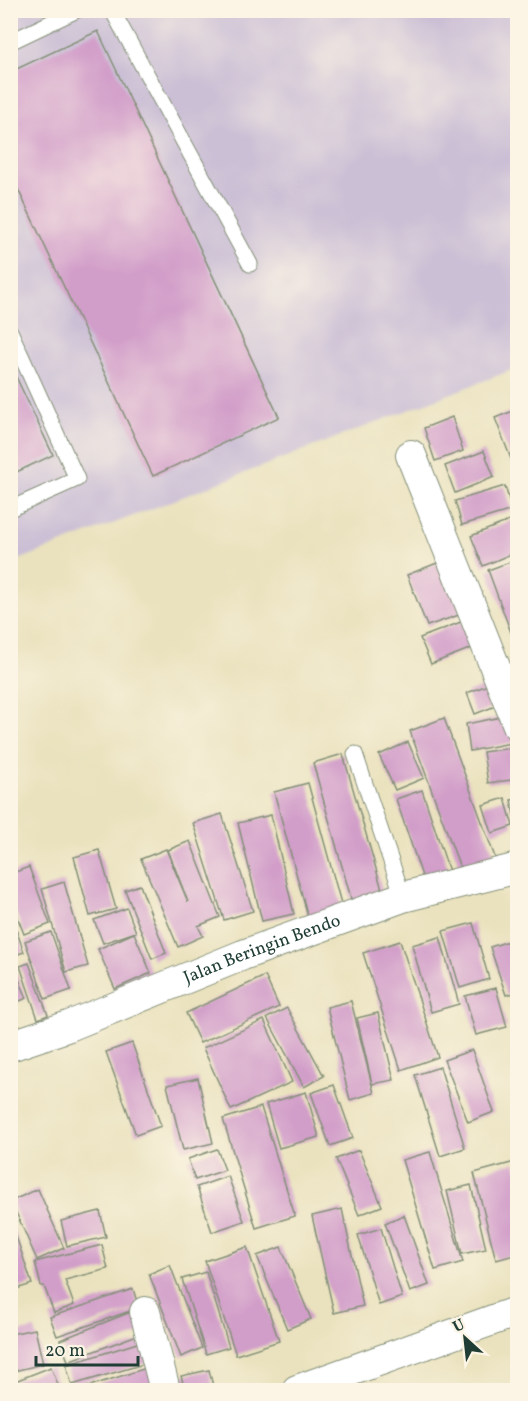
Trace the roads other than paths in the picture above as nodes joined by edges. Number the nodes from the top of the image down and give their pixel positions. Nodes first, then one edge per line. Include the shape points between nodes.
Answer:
1 (77, 10) edge
2 (112, 10) edge
3 (10, 42) edge
4 (249, 264) dead end
5 (10, 331) edge
6 (411, 455) dead end
7 (10, 509) edge
8 (518, 725) edge
9 (355, 754) dead end
10 (518, 868) edge
11 (403, 897) junction
12 (10, 1046) edge
13 (518, 1311) edge
14 (145, 1312) dead end
15 (165, 1390) edge
16 (297, 1390) edge

1 - 3 lane
2 - 4 lane
5 - 7 lane via 77,479
6 - 8 street
9 - 11 lane
10 - 11 street, Jalan Beringin Bendo
11 - 12 street, Jalan Beringin Bendo
13 - 16 street
14 - 15 street

